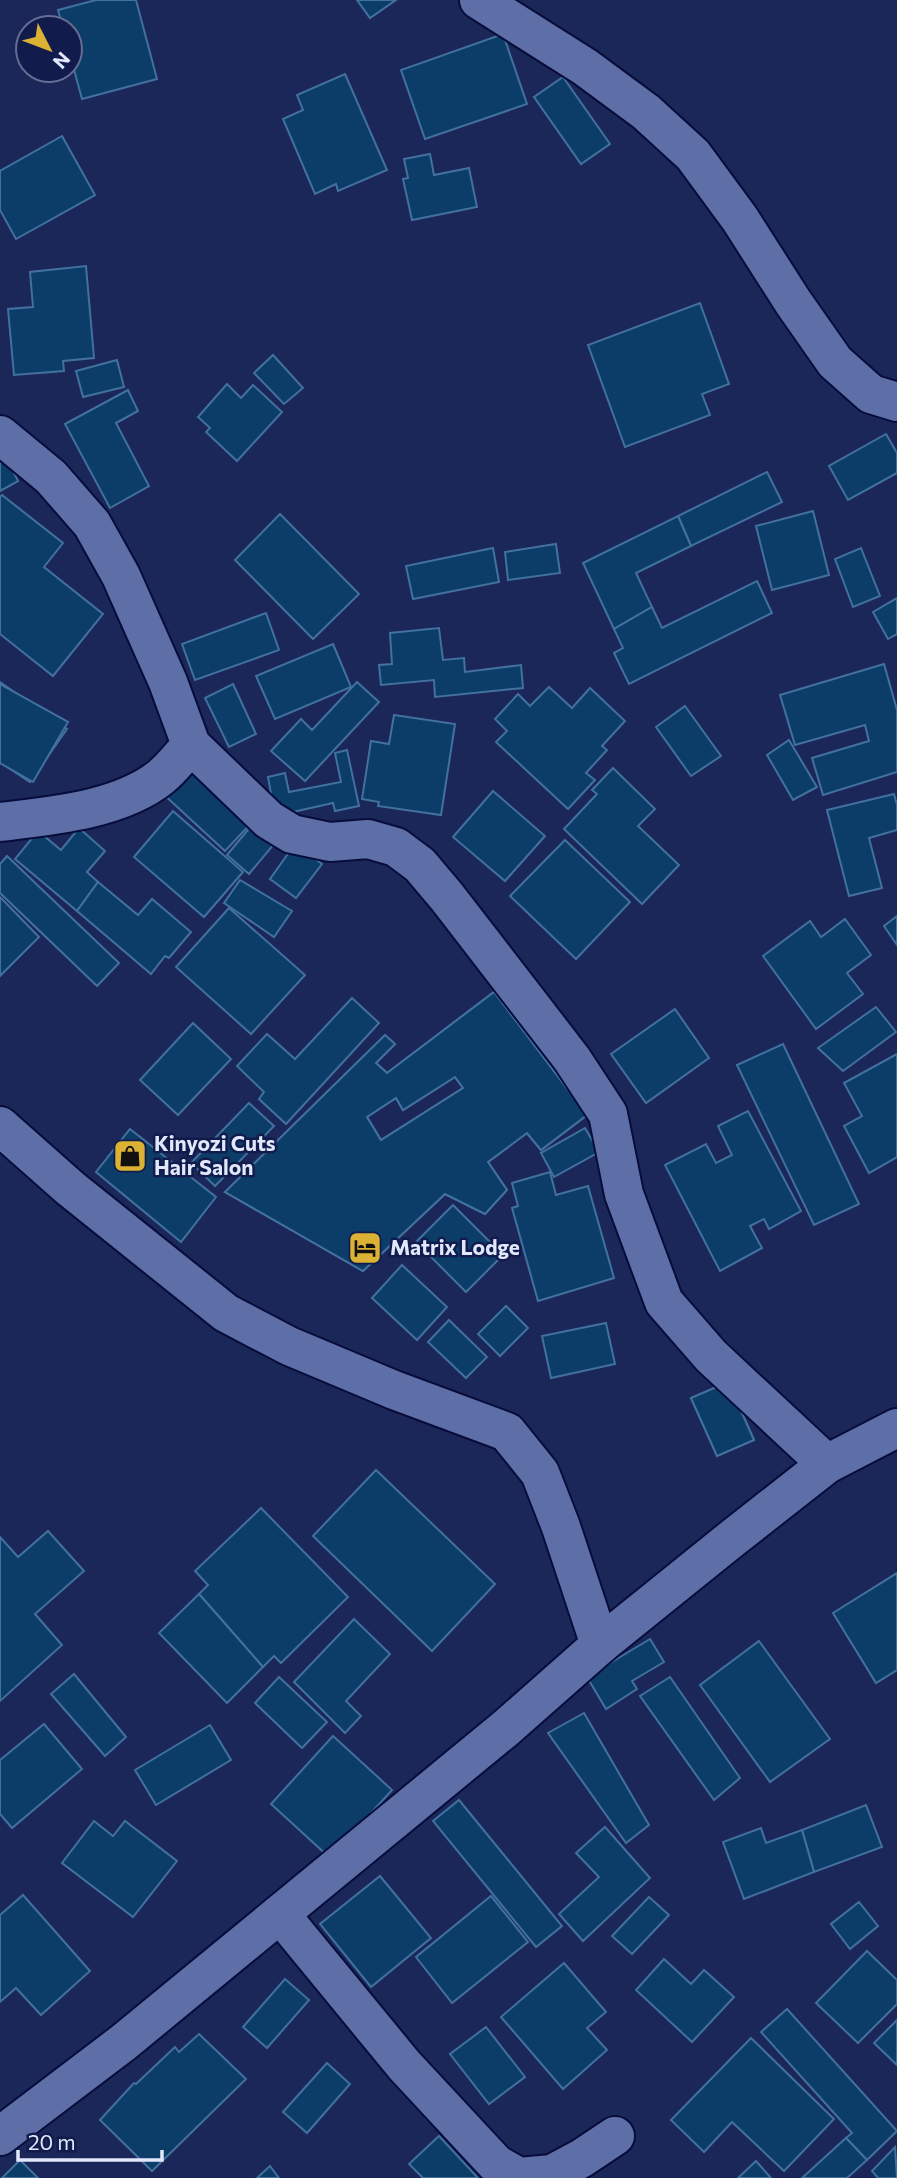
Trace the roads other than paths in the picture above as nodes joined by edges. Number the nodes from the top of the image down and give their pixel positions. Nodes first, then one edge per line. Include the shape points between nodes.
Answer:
1 (480, 0) edge
2 (897, 402) edge
3 (0, 435) edge
4 (191, 745) junction
5 (0, 822) edge
6 (0, 1126) edge
7 (897, 1429) edge
8 (828, 1464) junction
9 (600, 1645) junction
10 (280, 1914) junction
11 (0, 2136) edge
12 (615, 2136) dead end

1 - 2 street via 585,67 646,112 693,155 835,362 871,394
3 - 4 street via 51,477 92,524 121,576
4 - 5 street via 162,776 135,794 74,812
4 - 8 street via 269,820 292,834 330,842 368,839 396,847 420,865 572,1059 608,1114 624,1194 664,1302 710,1356
6 - 9 street via 226,1313 289,1346 507,1432 540,1473
7 - 8 street
8 - 9 street
9 - 10 street
10 - 11 street
10 - 12 street via 404,2065 496,2164 519,2176 552,2174

